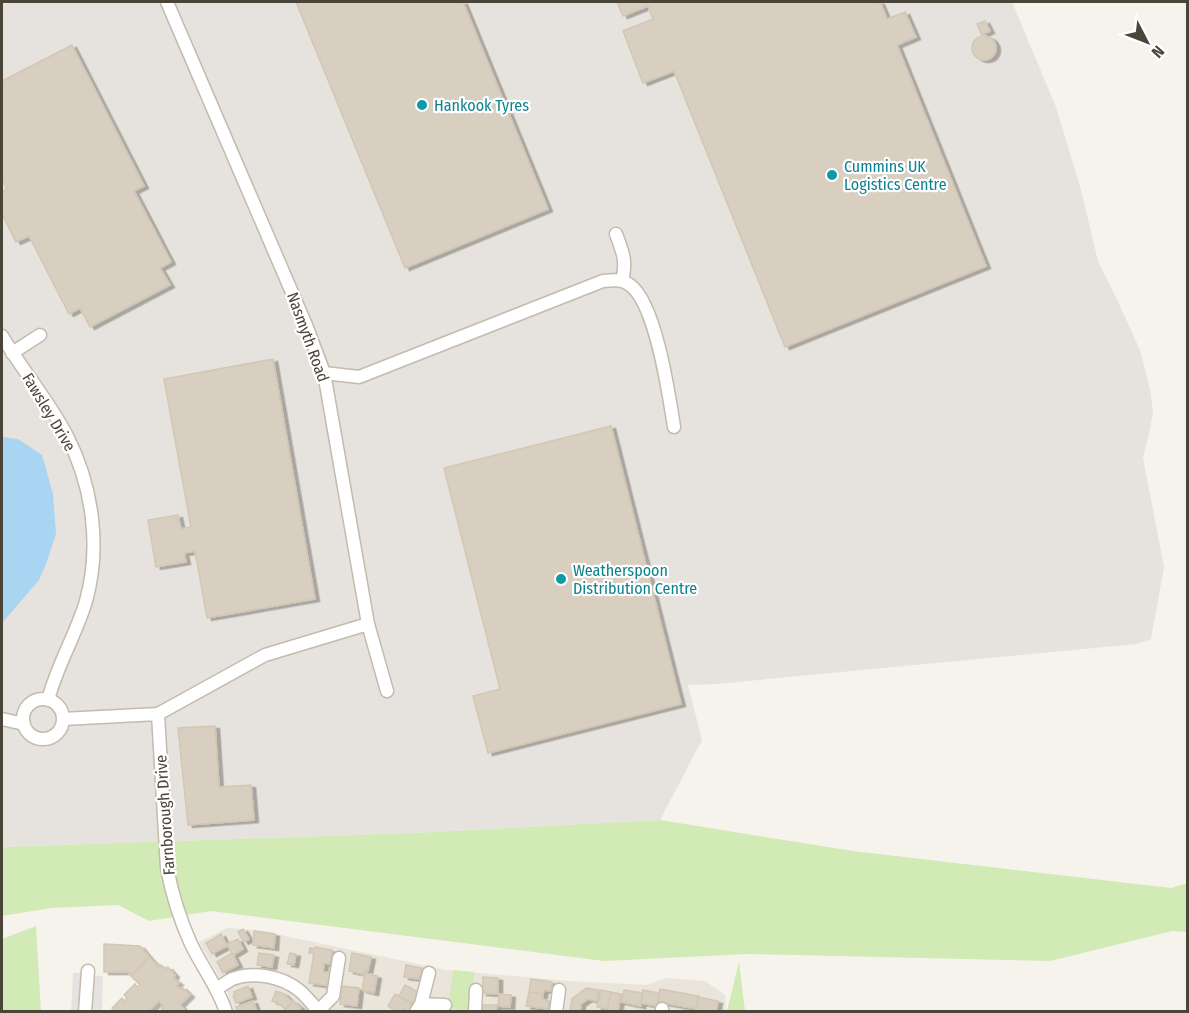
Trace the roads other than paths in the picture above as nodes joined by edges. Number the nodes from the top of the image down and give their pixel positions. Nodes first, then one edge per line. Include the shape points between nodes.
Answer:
1 (167, 2) edge
2 (616, 234) dead end
3 (622, 281) junction
4 (40, 335) dead end
5 (2, 336) edge
6 (12, 353) junction
7 (324, 373) junction
8 (674, 427) dead end
9 (368, 624) junction
10 (387, 692) dead end
11 (48, 700) junction
12 (158, 714) junction
13 (2, 719) edge
14 (63, 719) junction
15 (24, 724) junction
16 (339, 958) dead end
17 (88, 971) dead end
18 (429, 974) dead end
19 (216, 989) junction
20 (476, 990) dead end
21 (559, 990) dead end
22 (445, 1005) dead end
23 (419, 1008) edge
24 (85, 1011) edge
25 (226, 1011) edge
26 (318, 1011) edge
27 (476, 1011) edge
28 (556, 1011) edge

1 - 7 street, Nasmyth Road
2 - 3 street via 624,256
3 - 7 street via 603,281 358,377
3 - 8 street via 637,291 646,306 665,370
4 - 6 street
5 - 6 street, Fawsley Drive
6 - 11 street, Fawsley Drive via 66,435 80,465 90,502 92,578 77,629
7 - 9 street, Nasmyth Road
9 - 10 street, Nasmyth Road
9 - 12 street via 265,655
11 - 14 street via 59,707
11 - 15 street via 29,705
12 - 14 street
12 - 19 street, Farnborough Drive via 171,891 192,945
13 - 15 street
14 - 15 street via 62,727 50,738 34,736
16 - 26 street via 333,996
17 - 24 street
18 - 23 street
19 - 25 street, Farnborough Drive
19 - 26 street via 232,979 262,975 299,990
20 - 27 street
21 - 28 street
22 - 23 street

